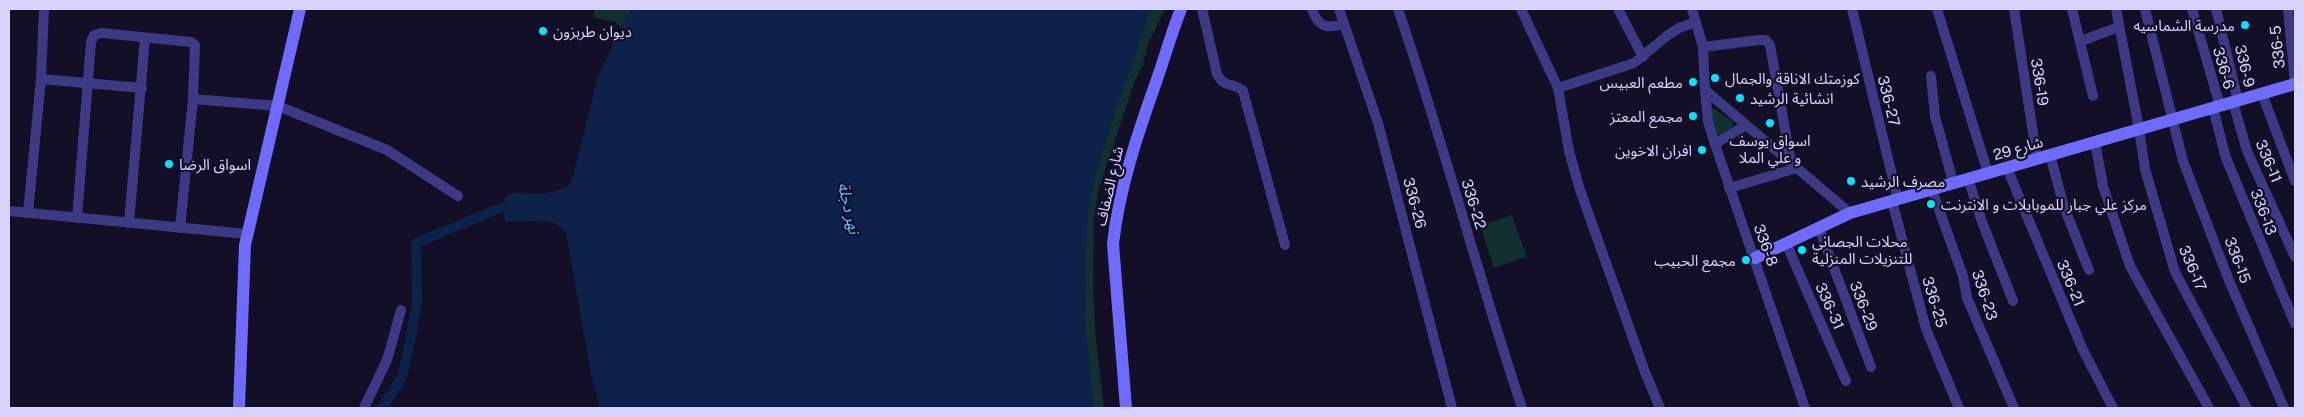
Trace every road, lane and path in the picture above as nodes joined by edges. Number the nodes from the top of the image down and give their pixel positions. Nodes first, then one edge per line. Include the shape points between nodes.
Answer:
1 (44, 9) edge
2 (300, 9) edge
3 (1181, 9) edge
4 (1202, 9) edge
5 (1312, 9) edge
6 (1339, 9) edge
7 (1398, 9) edge
8 (1521, 9) edge
9 (1618, 9) edge
10 (1692, 9) edge
11 (1852, 9) edge
12 (1937, 9) edge
13 (2014, 9) edge
14 (2072, 9) edge
15 (2116, 9) edge
16 (2145, 9) edge
17 (2192, 9) edge
18 (2216, 9) edge
19 (2288, 9) edge
20 (1696, 22) junction
21 (1344, 24) junction
22 (2120, 28) junction
23 (146, 38) junction
24 (2081, 41) junction
25 (1703, 47) junction
26 (1643, 57) junction
27 (1931, 76) dead end
28 (41, 79) junction
29 (2295, 83) edge
30 (89, 84) junction
31 (142, 88) junction
32 (1558, 88) junction
33 (1705, 90) junction
34 (2262, 94) junction
35 (2093, 96) dead end
36 (193, 99) junction
37 (2236, 101) junction
38 (278, 106) junction
39 (2216, 107) junction
40 (2174, 119) junction
41 (1746, 125) junction
42 (2139, 129) junction
43 (2096, 142) junction
44 (1715, 144) junction
45 (2050, 156) junction
46 (2037, 159) junction
47 (1794, 166) junction
48 (2007, 168) junction
49 (1988, 173) junction
50 (1968, 178) junction
51 (2295, 181) edge
52 (1953, 182) junction
53 (1729, 188) junction
54 (1932, 190) junction
55 (458, 196) dead end
56 (1895, 200) junction
57 (9, 211) edge
58 (28, 213) junction
59 (1850, 214) junction
60 (77, 218) junction
61 (129, 223) junction
62 (180, 228) junction
63 (1819, 228) junction
64 (247, 234) junction
65 (1786, 243) junction
66 (1285, 245) dead end
67 (2295, 257) edge
68 (1755, 258) junction
69 (2089, 270) dead end
70 (2013, 301) dead end
71 (401, 310) dead end
72 (2295, 324) edge
73 (1871, 367) dead end
74 (1846, 381) dead end
75 (238, 408) edge
76 (364, 408) edge
77 (1126, 408) edge
78 (1452, 408) edge
79 (1522, 408) edge
80 (1660, 408) edge
81 (1806, 408) edge
82 (1959, 408) edge
83 (2014, 408) edge
84 (2113, 408) edge
85 (2208, 408) edge
86 (2247, 408) edge
87 (2284, 408) edge

1 - 28 street
2 - 38 street
3 - 77 street, شارع الضفاف via 1142,118 1115,229 1113,244
4 - 66 street via 1217,74 1227,86 1239,86 1243,91
5 - 21 street via 1316,20 1323,26
6 - 21 street, 336-26
7 - 79 street, 336-22
8 - 32 street
9 - 26 street
10 - 20 street, 336-8
11 - 56 street, 336-27
12 - 49 street
13 - 46 street, 336-19
14 - 24 street
15 - 22 street
16 - 40 street, 336-15
17 - 39 street, 336-6
18 - 37 street, 336-9
19 - 29 street, 336-5
20 - 25 street, 336-8
20 - 26 street via 1668,35
21 - 78 street, 336-26 via 1378,123
22 - 24 street
22 - 42 street
23 - 30 street via 94,35
23 - 31 street
23 - 36 street via 194,43
24 - 35 street
25 - 33 street, 336-8
25 - 47 street via 1766,40 1770,44
26 - 32 street via 1614,71
27 - 52 street via 1935,116
28 - 30 street
28 - 58 street
29 - 34 street, شارع 29
30 - 31 street
30 - 60 street
31 - 61 street
32 - 80 street via 1569,151 1580,190
33 - 41 street
33 - 44 street, 336-8 via 1708,121
34 - 37 street, شارع 29
34 - 51 street
36 - 38 street
36 - 62 street
37 - 39 street, شارع 29
37 - 67 street, 336-11 via 2247,151
38 - 55 street via 387,150
38 - 64 street
39 - 40 street, شارع 29
39 - 72 street, 336-13 via 2226,158
40 - 42 street, شارع 29
40 - 87 street, 336-15 via 2183,161 2253,340
41 - 44 street
41 - 47 street
42 - 43 street, شارع 29
42 - 86 street, 336-17 via 2145,169 2175,272
43 - 45 street, شارع 29
43 - 85 street via 2103,186 2130,266
44 - 53 street, 336-8
45 - 46 street, شارع 29
45 - 69 street via 2064,207
46 - 48 street, شارع 29
47 - 53 street
47 - 59 street
48 - 49 street, شارع 29
48 - 84 street, 336-21 via 2083,350
49 - 50 street, شارع 29
50 - 52 street, شارع 29
50 - 70 street
52 - 54 street, شارع 29
53 - 68 street, 336-8
54 - 56 street, شارع 29
54 - 83 street, 336-23 via 1963,276 1967,298
56 - 59 street, شارع 29
56 - 82 street, 336-25 via 1926,329
57 - 58 street
58 - 60 street
59 - 63 street, شارع 29
60 - 61 street
61 - 62 street
62 - 64 street
63 - 65 street, شارع 29
63 - 73 street, 336-29
64 - 75 street
65 - 68 street, شارع 29
65 - 74 street, 336-31
68 - 81 street, 336-8
71 - 76 street via 387,360

